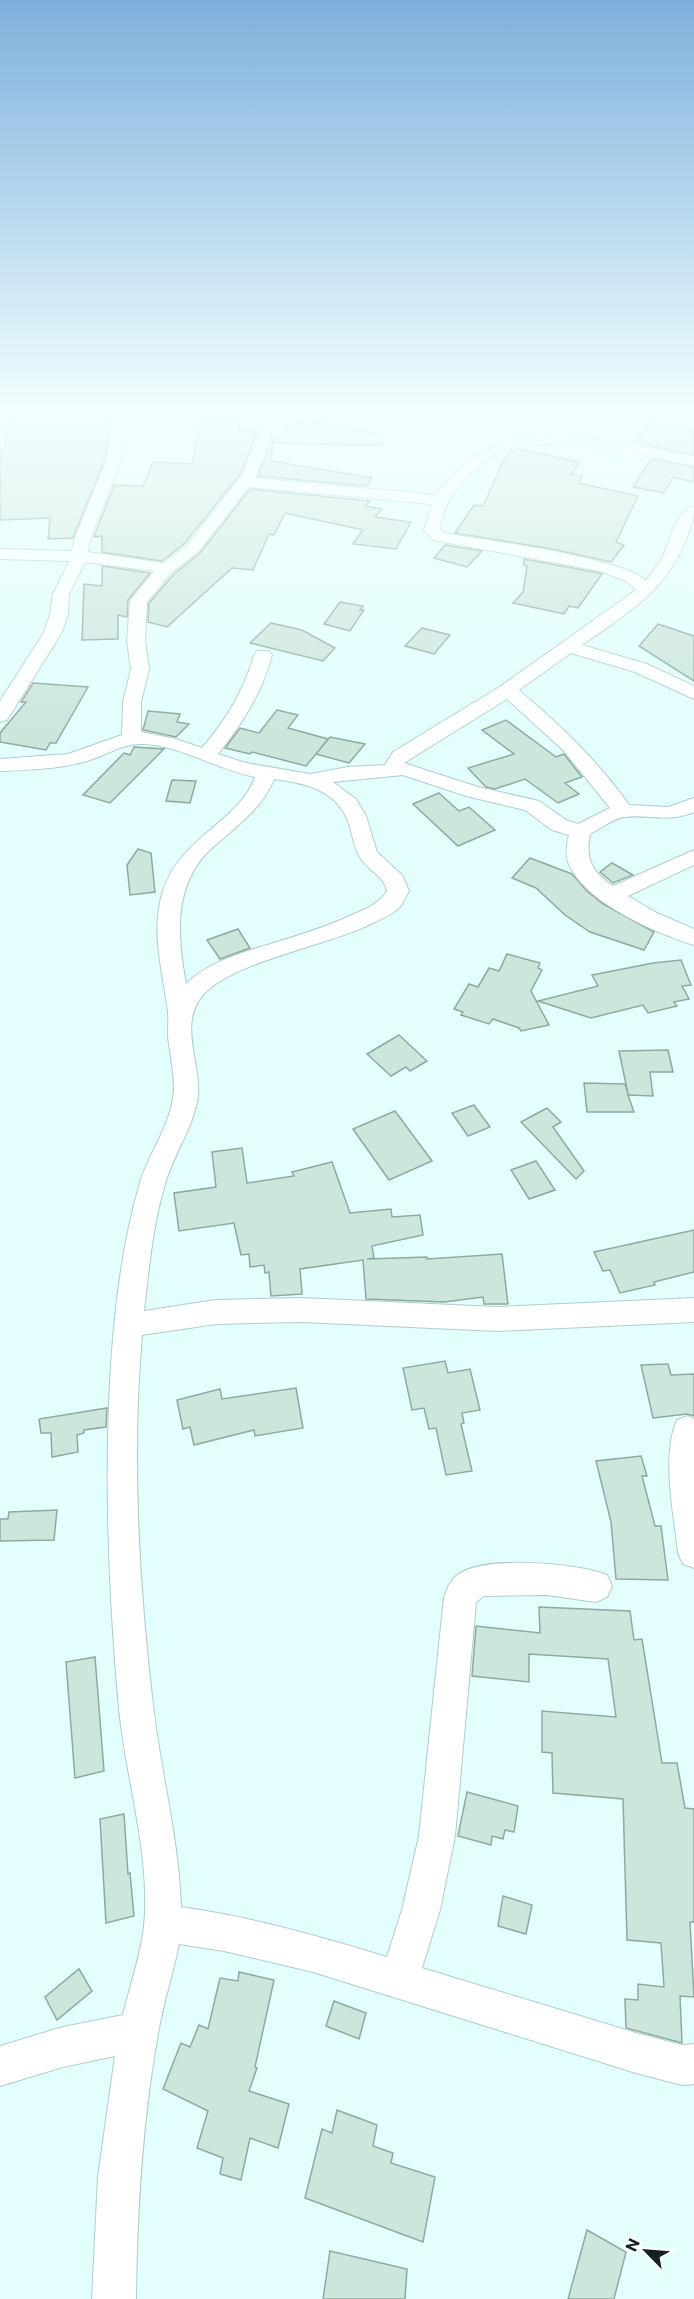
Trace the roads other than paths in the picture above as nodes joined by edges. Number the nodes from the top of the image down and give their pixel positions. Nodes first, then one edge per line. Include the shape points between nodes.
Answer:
1 (89, 521) edge
2 (214, 521) edge
3 (433, 521) edge
4 (686, 521) edge
5 (0, 554) edge
6 (79, 556) junction
7 (166, 568) junction
8 (646, 591) junction
9 (571, 647) junction
10 (263, 655) dead end
11 (508, 690) junction
12 (694, 693) edge
13 (0, 716) edge
14 (131, 738) junction
15 (206, 756) junction
16 (0, 765) edge
17 (393, 769) junction
18 (266, 774) junction
19 (309, 780) junction
20 (694, 804) edge
21 (623, 811) junction
22 (672, 814) junction
23 (694, 817) edge
24 (580, 831) junction
25 (694, 857) edge
26 (612, 895) junction
27 (694, 937) edge
28 (180, 1014) junction
29 (694, 1310) edge
30 (128, 1325) junction
31 (688, 1431) dead end
32 (694, 1553) edge
33 (596, 1586) dead end
34 (163, 1923) junction
35 (399, 1980) junction
36 (138, 2032) junction
37 (694, 2064) edge
38 (0, 2066) edge
39 (114, 2299) edge

1 - 6 street
2 - 7 street via 192,549
3 - 8 street via 432,530 439,537 604,567 634,578
4 - 8 street via 668,563
5 - 6 street
6 - 7 street
6 - 13 street via 61,594 52,634
7 - 14 street via 139,602 136,641 140,669 132,702
8 - 9 street
9 - 11 street
9 - 12 street via 641,668
10 - 15 street via 244,706
11 - 17 street via 400,756
11 - 21 street via 560,736
14 - 15 street
14 - 16 street via 68,760
15 - 18 street
17 - 19 street
17 - 24 street via 413,771 473,792 532,805 559,825
18 - 19 street
18 - 28 street via 246,810 196,852 169,898 167,922
19 - 28 street via 332,789 355,811 367,851 398,886 397,897 370,916 223,968 186,998
20 - 22 street
21 - 22 street
21 - 24 street
22 - 23 street
24 - 26 street via 576,854 580,866 591,881
25 - 26 street
26 - 27 street via 658,922
28 - 30 street via 181,1047 188,1072 184,1109 154,1177
29 - 30 street via 497,1319 301,1310 216,1312
30 - 34 street via 123,1434 131,1640 137,1715 161,1861
31 - 32 street via 685,1472
33 - 35 street via 547,1579 482,1580 467,1587 460,1597 437,1836 421,1911
34 - 35 street via 224,1932 313,1953
34 - 36 street
35 - 37 street via 636,2053 682,2065
36 - 38 street
36 - 39 street via 116,2199

